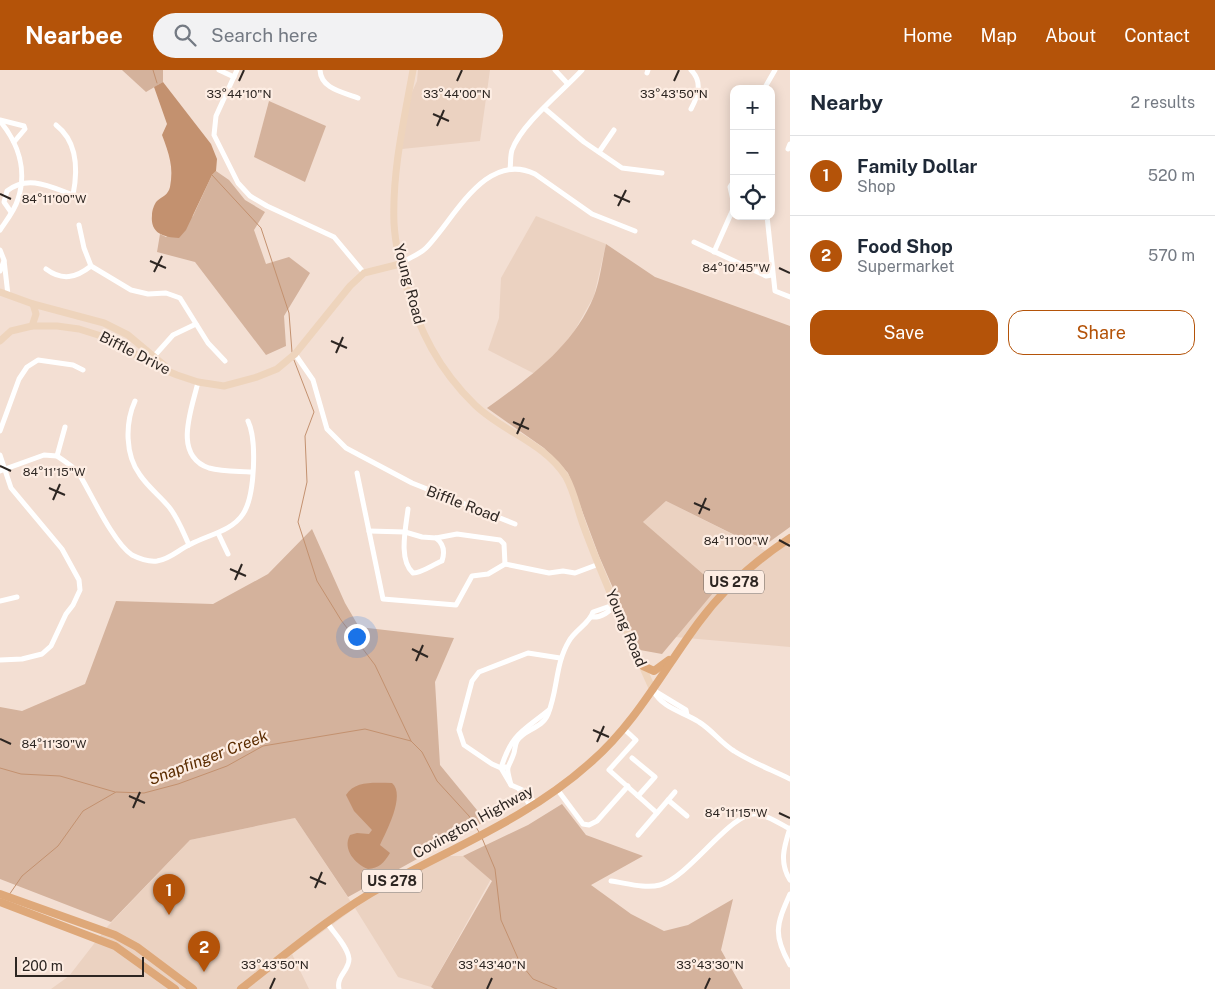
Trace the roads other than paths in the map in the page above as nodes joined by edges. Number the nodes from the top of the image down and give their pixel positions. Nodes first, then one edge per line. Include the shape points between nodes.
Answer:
1 (219, 70) edge
2 (237, 70) edge
3 (320, 70) edge
4 (413, 70) edge
5 (555, 70) edge
6 (582, 70) edge
7 (691, 70) edge
8 (775, 70) edge
9 (234, 77) junction
10 (567, 84) junction
11 (766, 85) edge
12 (358, 98) dead end
13 (544, 108) junction
14 (691, 109) dead end
15 (0, 121) edge
16 (56, 125) dead end
17 (614, 130) dead end
18 (14, 142) junction
19 (599, 152) junction
20 (510, 170) junction
21 (662, 173) dead end
22 (20, 185) junction
23 (11, 212) junction
24 (730, 215) edge
25 (767, 220) edge
26 (79, 226) dead end
27 (0, 230) edge
28 (635, 231) dead end
29 (694, 242) dead end
30 (0, 250) edge
31 (714, 252) junction
32 (5, 261) junction
33 (400, 264) junction
34 (91, 266) junction
35 (46, 269) dead end
36 (0, 271) edge
37 (772, 271) junction
38 (364, 274) junction
39 (0, 292) edge
40 (8, 295) junction
41 (790, 297) edge
42 (33, 304) junction
43 (196, 324) junction
44 (32, 326) junction
45 (0, 341) edge
46 (295, 354) junction
47 (150, 360) junction
48 (225, 361) dead end
49 (83, 370) dead end
50 (198, 382) junction
51 (135, 401) dead end
52 (248, 421) dead end
53 (65, 428) dead end
54 (0, 431) edge
55 (0, 454) edge
56 (58, 456) junction
57 (2, 470) edge
58 (252, 472) junction
59 (357, 473) dead end
60 (408, 509) dead end
61 (515, 524) dead end
62 (369, 531) junction
63 (405, 532) junction
64 (218, 533) junction
65 (436, 538) junction
66 (790, 538) edge
67 (189, 544) junction
68 (228, 554) dead end
69 (505, 564) junction
70 (599, 564) junction
71 (17, 597) dead end
72 (0, 601) edge
73 (616, 604) junction
74 (590, 606) dead end
75 (592, 617) junction
76 (560, 658) junction
77 (673, 659) junction
78 (0, 660) edge
79 (642, 666) junction
80 (652, 690) junction
81 (623, 728) junction
82 (632, 758) dead end
83 (504, 767) junction
84 (790, 779) edge
85 (628, 786) junction
86 (557, 789) junction
87 (675, 792) dead end
88 (638, 796) junction
89 (668, 800) junction
90 (534, 806) junction
91 (656, 813) junction
92 (687, 816) dead end
93 (790, 829) edge
94 (638, 835) dead end
95 (790, 880) edge
96 (611, 881) dead end
97 (0, 894) edge
98 (790, 894) edge
99 (0, 902) edge
100 (22, 907) junction
101 (328, 924) junction
102 (790, 965) edge
103 (175, 989) edge
104 (193, 989) edge
105 (241, 989) edge
106 (339, 989) edge

1 - 9 street
2 - 9 street
3 - 12 street via 320,76 327,85
4 - 33 street, Young Road via 396,180 394,224
5 - 10 street
6 - 10 street
7 - 14 street via 699,92
8 - 11 street
9 - 38 street via 216,116 214,135 238,183 266,206 334,237
10 - 13 street
13 - 19 street
13 - 20 street via 512,150
15 - 18 street
15 - 18 street via 24,126
16 - 22 street via 66,133 72,147 77,176 73,195 37,182
17 - 19 street
18 - 22 street via 21,158
19 - 21 street via 622,168
20 - 28 street via 527,170 592,214
20 - 33 street via 492,176 475,188 426,248
22 - 23 street via 18,200
22 - 23 street via 11,187 5,195 4,202
23 - 27 street
24 - 31 street
25 - 37 street
26 - 34 street
29 - 31 street
30 - 32 street
31 - 37 street via 766,276 772,275
32 - 36 street
32 - 40 street
33 - 38 street, Biffle Drive
33 - 70 street, Young Road via 414,313 440,365 483,413 539,449 558,467 572,490
34 - 35 street via 71,277 59,277
34 - 43 street via 131,290 148,294 166,293 180,298
37 - 41 street via 775,291
38 - 46 street, Biffle Drive via 350,286
39 - 40 street
40 - 42 street
42 - 44 street via 36,314
42 - 47 street, Biffle Drive via 104,323 128,335
43 - 47 street via 173,335
43 - 48 street
44 - 45 street, Biffle Drive via 11,331
44 - 47 street, Biffle Drive via 56,326 98,333
46 - 50 street, Biffle Drive via 277,369 257,377 224,386
46 - 61 street, Biffle Road via 313,380 331,434 346,448 412,484
47 - 50 street, Biffle Drive
49 - 54 street via 73,365 38,360 27,367
50 - 58 street via 186,434 190,452 208,467
51 - 67 street via 128,430 131,457 138,474 176,517
52 - 58 street via 253,443
53 - 56 street
55 - 57 street
56 - 57 street via 44,456
56 - 67 street via 82,477 94,505 132,554 143,560 159,561
57 - 78 street via 11,488 67,557 79,580 80,590 52,646 42,654
58 - 64 street via 248,504 243,514
59 - 62 street
60 - 63 street
62 - 63 street
62 - 69 street via 383,599 456,604 472,576 488,574
63 - 65 street
63 - 65 street via 408,569 413,573 420,573 442,561 442,542
64 - 67 street
64 - 68 street
65 - 69 street via 457,534 500,540 504,544
66 - 77 main road, Covington Highway / US 278 via 735,581 699,622
69 - 70 street via 549,573 575,573
70 - 73 street, Young Road
71 - 72 street
73 - 75 street via 594,612
73 - 79 street, Young Road
74 - 75 street
75 - 76 street via 571,637
76 - 83 street via 550,710 514,738
76 - 83 street via 528,653 479,672 472,681 459,730 464,744 492,764
77 - 79 main road via 654,671
77 - 80 main road, Covington Highway / US 278
79 - 80 street, Young Road
80 - 81 main road, Covington Highway / US 278
80 - 84 street via 686,710 687,715 714,732 735,752
81 - 85 street via 636,740 609,770
81 - 86 main road, Covington Highway / US 278 via 592,762
82 - 88 street via 655,776
83 - 90 street via 511,785 527,792
85 - 86 street via 590,825 582,824
85 - 88 street
86 - 90 main road, Covington Highway / US 278
87 - 89 street
88 - 91 street
89 - 91 street
89 - 92 street
90 - 101 main road, Covington Highway / US 278 via 384,885
91 - 94 street
93 - 95 street via 783,864
93 - 96 street via 759,814 743,816 693,863 663,884 644,886
97 - 100 main road
98 - 102 street via 780,917 777,937
99 - 100 main road
100 - 103 main road via 115,946
100 - 104 main road via 114,935
101 - 105 main road, Covington Highway / US 278
101 - 106 street via 349,959 338,982

